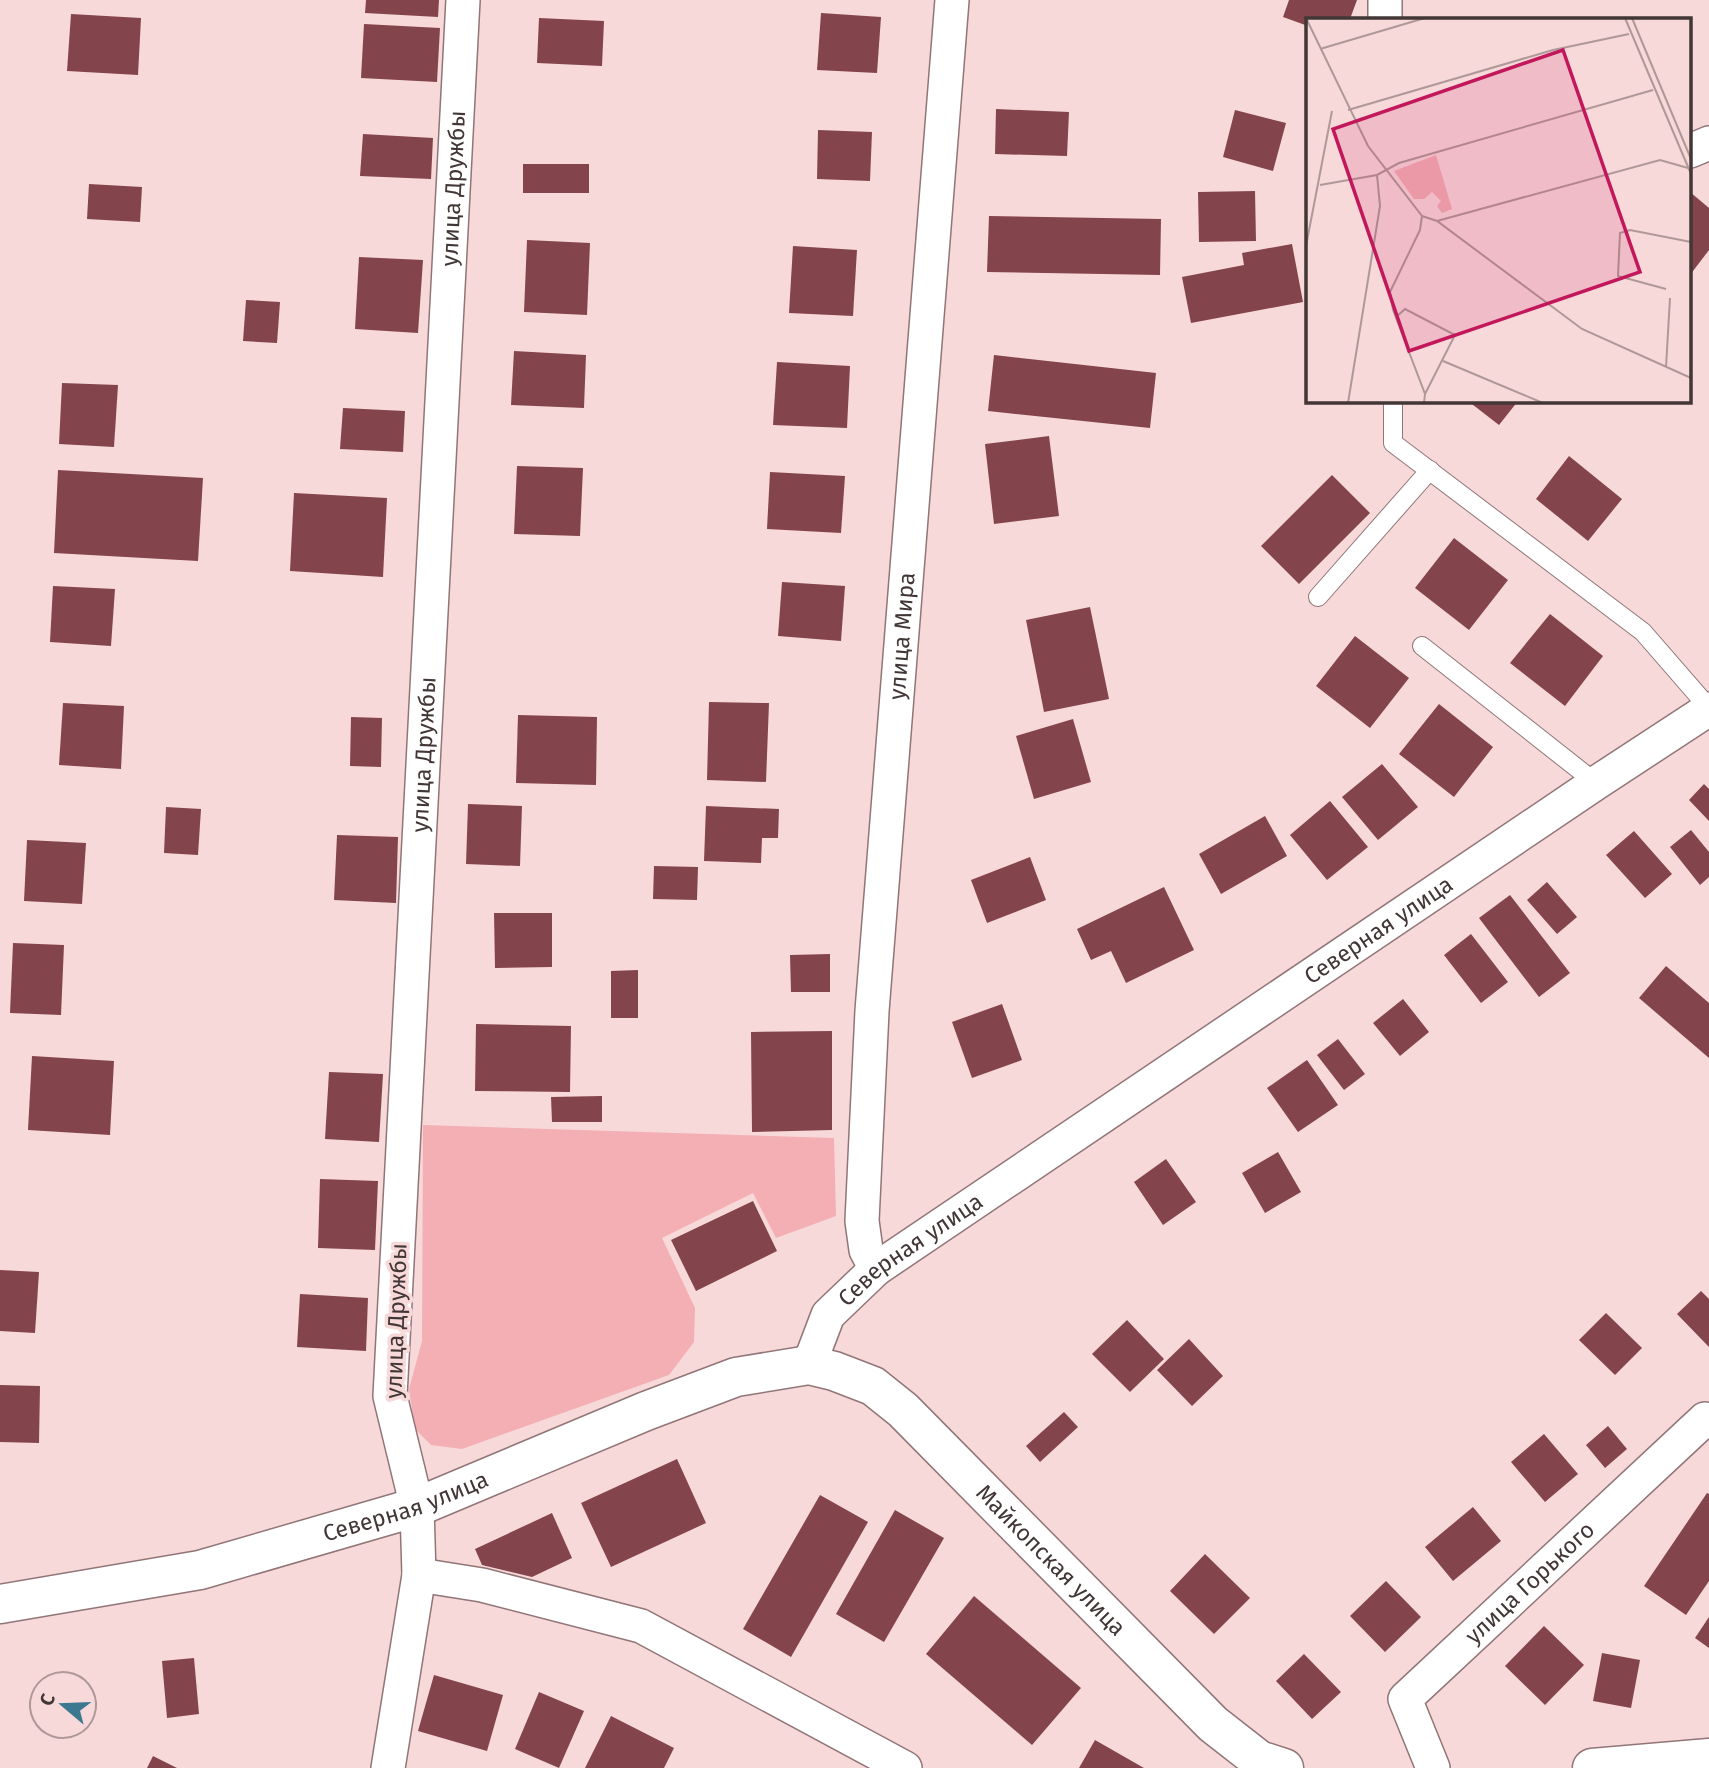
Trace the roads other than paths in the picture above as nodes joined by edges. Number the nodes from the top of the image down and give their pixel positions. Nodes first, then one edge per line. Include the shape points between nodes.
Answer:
1 (463, 0) edge
2 (952, 0) edge
3 (1385, 0) edge
4 (1385, 18) edge
5 (1709, 143) edge
6 (1692, 150) edge
7 (1393, 402) edge
8 (1430, 470) junction
9 (1318, 597) dead end
10 (1422, 646) dead end
11 (1709, 709) edge
12 (1596, 783) junction
13 (876, 1269) junction
14 (809, 1366) junction
15 (1709, 1422) edge
16 (417, 1507) junction
17 (419, 1575) junction
18 (0, 1604) edge
19 (1709, 1758) edge
20 (388, 1768) edge
21 (905, 1768) edge
22 (1284, 1768) edge
23 (1433, 1768) edge
24 (1592, 1768) edge

1 - 16 street, улица Дружбы via 390,1396
2 - 13 street, улица Мира via 872,1011 862,1221 866,1250
3 - 4 street
5 - 6 street
7 - 8 lane via 1393,443
8 - 9 lane
8 - 11 lane via 1643,632
10 - 12 lane
11 - 12 street, Северная улица
12 - 13 street, Северная улица
13 - 14 street, Северная улица via 828,1315
14 - 16 street, Северная улица via 736,1377
14 - 22 street, Майкопская улица via 873,1387 903,1410 1213,1724 1259,1760
15 - 23 street, улица Горького via 1705,1419 1405,1699
16 - 17 street, улица Дружбы
16 - 18 street, Северная улица via 200,1570
17 - 20 street, улица Дружбы
17 - 21 street via 482,1585 641,1626
19 - 24 street

